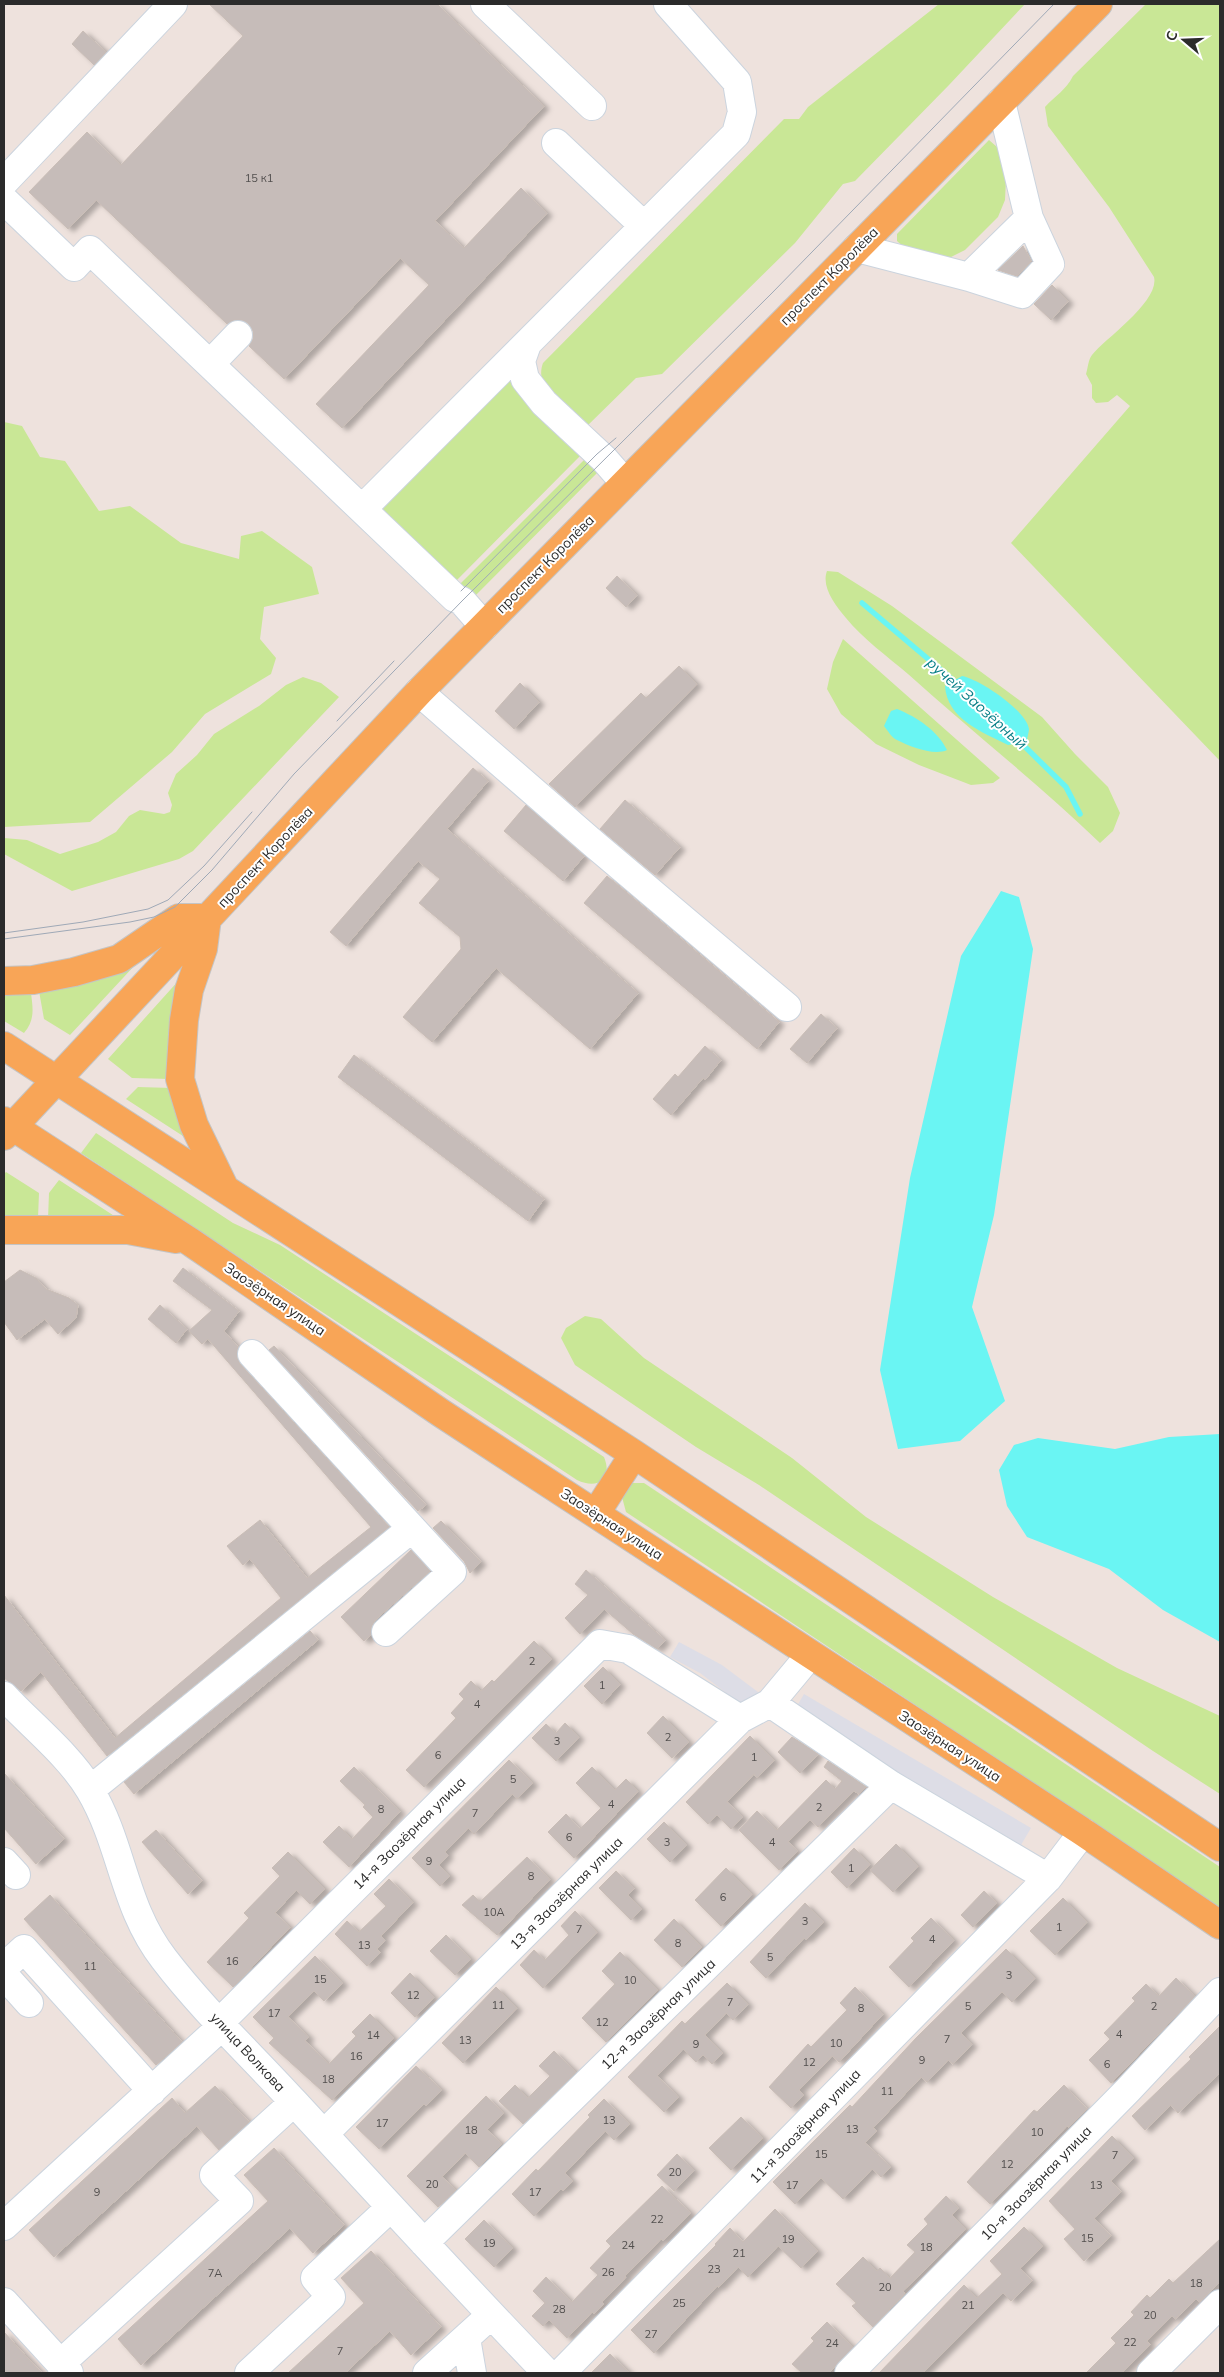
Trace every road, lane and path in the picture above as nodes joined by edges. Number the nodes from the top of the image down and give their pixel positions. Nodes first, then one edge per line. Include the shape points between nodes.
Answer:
1 (173, 4) edge
2 (485, 4) edge
3 (668, 4) edge
4 (1098, 4) edge
5 (1001, 102) junction
6 (592, 106) dead end
7 (556, 143) dead end
8 (4, 182) edge
9 (4, 200) edge
10 (1029, 218) junction
11 (644, 226) junction
12 (857, 248) junction
13 (969, 277) junction
14 (238, 335) dead end
15 (527, 344) junction
16 (210, 364) junction
17 (625, 483) junction
18 (362, 509) junction
19 (484, 626) junction
20 (419, 692) junction
21 (207, 918) junction
22 (4, 981) edge
23 (787, 1007) dead end
24 (4, 1046) edge
25 (56, 1080) junction
26 (7, 1128) edge
27 (226, 1192) junction
28 (4, 1230) edge
29 (192, 1243) junction
30 (252, 1354) dead end
31 (634, 1454) junction
32 (596, 1513) junction
33 (411, 1529) junction
34 (386, 1632) dead end
35 (810, 1654) junction
36 (4, 1696) edge
37 (770, 1704) junction
38 (740, 1719) junction
39 (891, 1784) junction
40 (90, 1790) junction
41 (1083, 1832) junction
42 (1220, 1847) edge
43 (1048, 1878) junction
44 (1220, 1925) edge
45 (4, 1967) edge
46 (4, 1975) edge
47 (1220, 1992) edge
48 (29, 2003) dead end
49 (221, 2024) junction
50 (152, 2091) junction
51 (294, 2102) junction
52 (324, 2134) junction
53 (391, 2207) junction
54 (4, 2226) edge
55 (424, 2243) junction
56 (4, 2302) edge
57 (1220, 2304) edge
58 (491, 2315) junction
59 (466, 2338) junction
60 (66, 2371) edge
61 (249, 2373) edge
62 (427, 2373) edge
63 (472, 2373) edge
64 (547, 2373) edge
65 (562, 2373) edge
66 (849, 2373) edge
67 (1150, 2373) edge

1 - 8 street
2 - 6 street
3 - 11 street via 737,82 742,112 736,134
4 - 5 main road, проспект Королёва
5 - 10 street
5 - 12 main road, проспект Королёва
7 - 11 street
9 - 16 street via 74,267 90,250
10 - 13 street
10 - 13 street via 1050,264 1022,294
11 - 15 street
12 - 13 street
12 - 17 main road, проспект Королёва
14 - 16 street
15 - 17 street via 521,361 525,379 544,403
15 - 18 street
16 - 18 street
17 - 19 main road, проспект Королёва
18 - 19 street via 454,598 462,601
19 - 20 main road, проспект Королёва
20 - 21 main road, проспект Королёва
20 - 23 street
21 - 22 main road via 180,918 119,959 33,980
21 - 25 main road, проспект Королёва
21 - 27 main road via 203,949 184,1020 180,1079 194,1125
24 - 25 main road
25 - 26 main road, проспект Королёва
25 - 27 main road
26 - 29 main road, Заозёрная улица
27 - 31 main road
28 - 29 main road via 128,1230
29 - 32 main road, Заозёрная улица via 441,1413
30 - 33 street
31 - 32 main road
31 - 42 main road
32 - 35 main road, Заозёрная улица
33 - 34 street via 452,1572
33 - 40 street
35 - 37 street, 13-я Заозёрная улица
35 - 41 main road, Заозёрная улица
36 - 40 street, улица Волкова via 70,1764
37 - 38 street, 13-я Заозёрная улица
37 - 39 street
38 - 49 street, 14-я Заозёрная улица via 628,1649 600,1644
38 - 52 street, 13-я Заозёрная улица
39 - 43 street
39 - 55 street, 12-я Заозёрная улица
40 - 49 street, улица Волкова via 115,1848 137,1915 150,1939
41 - 43 street, 11-я Заозёрная улица
41 - 44 main road, Заозёрная улица
43 - 65 street, 11-я Заозёрная улица
45 - 50 street via 24,1949
46 - 48 street
47 - 66 street, 10-я Заозёрная улица
49 - 50 street, 14-я Заозёрная улица
49 - 51 street, улица Волкова
50 - 54 street, 14-я Заозёрная улица
51 - 52 street, улица Волкова
51 - 60 street via 214,2175 239,2201
52 - 53 street, улица Волкова
53 - 55 street, улица Волкова
53 - 61 street via 315,2278 331,2297
55 - 58 street, улица Волкова
56 - 60 street
57 - 67 street
58 - 59 street
58 - 64 street, улица Волкова
59 - 62 street
59 - 63 street

